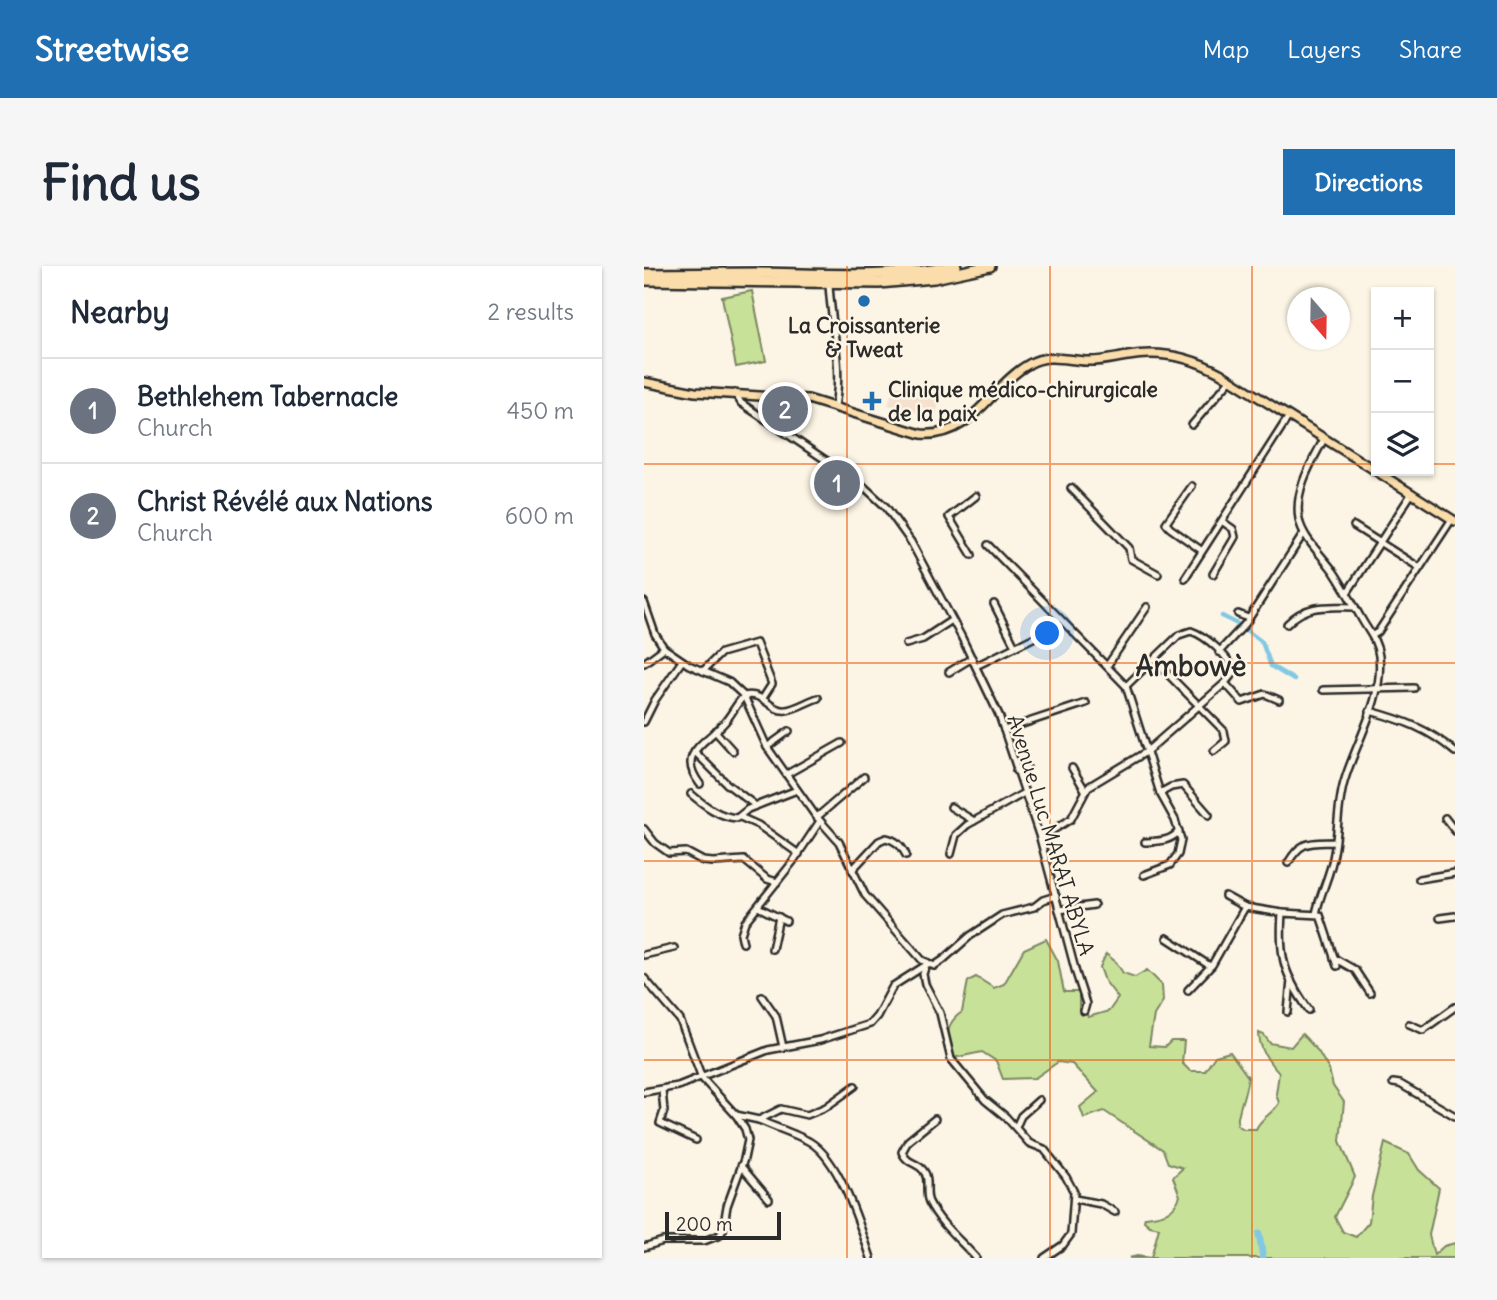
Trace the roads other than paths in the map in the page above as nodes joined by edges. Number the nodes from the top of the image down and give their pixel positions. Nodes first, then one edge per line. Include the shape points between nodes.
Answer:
1 (955, 266) edge
2 (990, 266) edge
3 (932, 268) edge
4 (644, 272) edge
5 (757, 278) junction
6 (644, 283) edge
7 (830, 284) junction
8 (1231, 379) junction
9 (644, 382) edge
10 (735, 393) junction
11 (835, 406) junction
12 (1289, 416) junction
13 (1192, 425) dead end
14 (1324, 439) junction
15 (1371, 468) edge
16 (1384, 476) edge
17 (1192, 486) dead end
18 (1070, 488) dead end
19 (1412, 493) junction
20 (976, 496) dead end
21 (1453, 520) edge
22 (1223, 522) junction
23 (1354, 526) dead end
24 (1304, 533) junction
25 (1380, 542) junction
26 (988, 545) dead end
27 (1201, 550) junction
28 (972, 555) dead end
29 (1420, 568) junction
30 (1158, 574) dead end
31 (1213, 574) dead end
32 (1185, 578) dead end
33 (1347, 593) junction
34 (644, 602) edge
35 (994, 604) dead end
36 (1147, 607) dead end
37 (1355, 607) junction
38 (1238, 614) dead end
39 (1248, 618) junction
40 (952, 620) junction
41 (647, 624) edge
42 (1287, 624) dead end
43 (1041, 634) dead end
44 (1373, 635) junction
45 (906, 645) dead end
46 (1015, 646) junction
47 (664, 648) junction
48 (1219, 652) junction
49 (972, 658) junction
50 (1154, 660) junction
51 (682, 661) junction
52 (644, 663) edge
53 (976, 666) junction
54 (1107, 666) junction
55 (703, 671) junction
56 (949, 672) dead end
57 (1225, 683) junction
58 (1126, 687) junction
59 (1376, 688) junction
60 (1415, 688) dead end
61 (1323, 690) dead end
62 (744, 696) junction
63 (763, 698) junction
64 (818, 698) dead end
65 (1279, 700) dead end
66 (1086, 703) dead end
67 (1199, 706) junction
68 (1370, 711) junction
69 (644, 722) edge
70 (1004, 730) junction
71 (715, 731) junction
72 (789, 731) dead end
73 (842, 743) dead end
74 (767, 747) junction
75 (733, 751) dead end
76 (1214, 751) dead end
77 (695, 752) junction
78 (1146, 752) junction
79 (1455, 752) edge
80 (1027, 768) dead end
81 (1072, 768) dead end
82 (1016, 771) junction
83 (786, 774) junction
84 (864, 777) dead end
85 (700, 785) dead end
86 (797, 790) junction
87 (1085, 790) junction
88 (1024, 793) junction
89 (1160, 793) junction
90 (691, 794) dead end
91 (756, 806) junction
92 (951, 807) dead end
93 (1209, 815) dead end
94 (740, 817) junction
95 (1445, 818) dead end
96 (819, 819) junction
97 (974, 821) junction
98 (644, 828) edge
99 (1179, 831) junction
100 (1455, 831) edge
101 (1040, 838) junction
102 (1145, 842) dead end
103 (1335, 842) junction
104 (799, 854) junction
105 (951, 854) dead end
106 (906, 855) dead end
107 (1288, 863) dead end
108 (852, 870) junction
109 (1455, 873) edge
110 (1144, 875) dead end
111 (1419, 879) dead end
112 (777, 882) junction
113 (1056, 896) junction
114 (1225, 897) dead end
115 (1094, 905) dead end
116 (758, 907) junction
117 (1245, 908) junction
118 (1059, 910) junction
119 (1282, 913) junction
120 (1316, 914) junction
121 (1455, 916) edge
122 (1440, 918) dead end
123 (1167, 938) dead end
124 (743, 943) dead end
125 (674, 948) dead end
126 (772, 950) dead end
127 (644, 955) edge
128 (1334, 958) junction
129 (926, 963) junction
130 (1210, 966) junction
131 (1337, 966) dead end
132 (644, 978) edge
133 (1291, 980) junction
134 (1188, 990) dead end
135 (1370, 993) dead end
136 (762, 996) dead end
137 (1455, 1007) edge
138 (1309, 1010) dead end
139 (1084, 1011) dead end
140 (1288, 1012) dead end
141 (1409, 1024) dead end
142 (783, 1046) junction
143 (702, 1078) junction
144 (1393, 1083) dead end
145 (855, 1086) dead end
146 (662, 1090) junction
147 (644, 1092) edge
148 (1039, 1100) dead end
149 (736, 1115) junction
150 (1455, 1116) edge
151 (935, 1119) dead end
152 (759, 1120) junction
153 (1016, 1127) junction
154 (696, 1140) dead end
155 (741, 1166) junction
156 (769, 1199) dead end
157 (1075, 1199) junction
158 (1115, 1212) dead end
159 (644, 1247) edge
160 (871, 1258) edge
161 (976, 1258) edge
162 (1044, 1258) edge

1 - 3 highway
2 - 7 highway via 917,280
3 - 5 highway
4 - 5 highway
5 - 6 highway
5 - 7 highway
7 - 11 street via 839,380
8 - 11 main road via 1199,362 1164,354 1098,361 1042,358 1023,367 960,426 932,435
8 - 12 main road
8 - 13 street
9 - 10 main road
10 - 11 main road via 797,397
10 - 40 street, Avenue Luc MARAT ABYLA via 741,403 861,484 886,507 911,542
12 - 14 main road
12 - 22 street
14 - 15 main road
14 - 24 street via 1300,494 1298,517
16 - 19 main road
17 - 27 street via 1166,523
18 - 30 street via 1129,548 1131,559
19 - 21 main road
19 - 25 street
20 - 28 street via 949,517
21 - 29 street
22 - 27 street
22 - 31 street via 1236,537
23 - 25 street
24 - 33 street
24 - 39 street
25 - 29 street
25 - 33 street
26 - 54 street
27 - 32 street
29 - 44 street
33 - 37 street
34 - 41 street
35 - 46 street
36 - 54 street
37 - 42 street via 1316,606
37 - 44 street
38 - 39 street
39 - 48 street
40 - 45 street
40 - 49 street, Avenue Luc MARAT ABYLA
41 - 47 street
43 - 46 street
44 - 59 street via 1379,658
46 - 53 street
47 - 51 street
47 - 52 street
48 - 50 street via 1191,631 1179,635
48 - 57 street via 1234,672
49 - 53 street, Avenue Luc MARAT ABYLA
49 - 56 street
50 - 58 street
50 - 67 street
51 - 55 street
51 - 69 street
53 - 70 street, Avenue Luc MARAT ABYLA
54 - 58 street
55 - 62 street via 729,682
55 - 63 street via 721,653 755,643 772,684
57 - 65 street via 1242,702 1265,694
57 - 67 street
58 - 78 street
59 - 60 street
59 - 61 street
59 - 68 street
62 - 63 street
62 - 71 street
62 - 74 street
63 - 64 street via 786,710
66 - 70 street
67 - 76 street via 1226,736
67 - 78 street
68 - 79 street via 1426,730
68 - 103 street via 1342,788
70 - 82 street, Avenue Luc MARAT ABYLA
71 - 75 street
71 - 77 street
72 - 74 street
73 - 83 street
74 - 83 street
77 - 85 street via 689,764
77 - 91 street
78 - 87 street
78 - 89 street
80 - 82 street
81 - 87 street
82 - 88 street, Avenue Luc MARAT ABYLA
83 - 86 street
84 - 96 street
86 - 91 street
86 - 96 street
87 - 101 street via 1071,819
88 - 97 street
88 - 101 street, Avenue Luc MARAT ABYLA
89 - 93 street via 1183,785
89 - 99 street
90 - 94 street via 722,814
91 - 94 street
92 - 97 street
94 - 104 street
95 - 100 street
96 - 104 street
96 - 108 street via 839,842
97 - 105 street via 956,835
98 - 112 street via 655,844 669,853 686,852 703,861 744,860
99 - 102 street via 1164,841
99 - 110 street via 1180,848 1173,861
101 - 113 street, Avenue Luc MARAT ABYLA
103 - 107 street via 1307,842
103 - 120 street
104 - 112 street
106 - 108 street via 897,842 886,838
108 - 129 street via 865,895
109 - 111 street
112 - 116 street
113 - 118 street, Avenue Luc MARAT ABYLA
113 - 129 street via 1034,908 1002,915 943,960
114 - 117 street
115 - 118 street
116 - 124 street via 745,922
116 - 126 street via 783,919
117 - 119 street
117 - 130 street
118 - 139 street, Avenue Luc MARAT ABYLA via 1086,1004
119 - 120 street
119 - 133 street via 1280,951
120 - 128 street via 1322,919
121 - 122 street
123 - 130 street
125 - 127 street
128 - 131 street
128 - 135 street via 1355,970
129 - 142 street via 894,986 870,1024
129 - 153 street via 925,984 940,1013 951,1059 985,1100
130 - 134 street
132 - 143 street via 680,1020
133 - 138 street
133 - 140 street
136 - 142 street via 776,1016
137 - 141 street via 1423,1030
142 - 143 street
143 - 146 street
143 - 149 street
144 - 150 street
145 - 152 street via 807,1115 780,1109
146 - 147 street
146 - 154 street via 660,1123
148 - 153 street
149 - 152 street
149 - 155 street via 748,1140
151 - 161 street via 908,1141 902,1153 924,1171 932,1206
152 - 160 street via 808,1141 825,1157 840,1181
153 - 157 street via 1029,1143 1044,1149 1071,1184
155 - 156 street
155 - 159 street via 720,1235
157 - 158 street
157 - 162 street via 1069,1239

